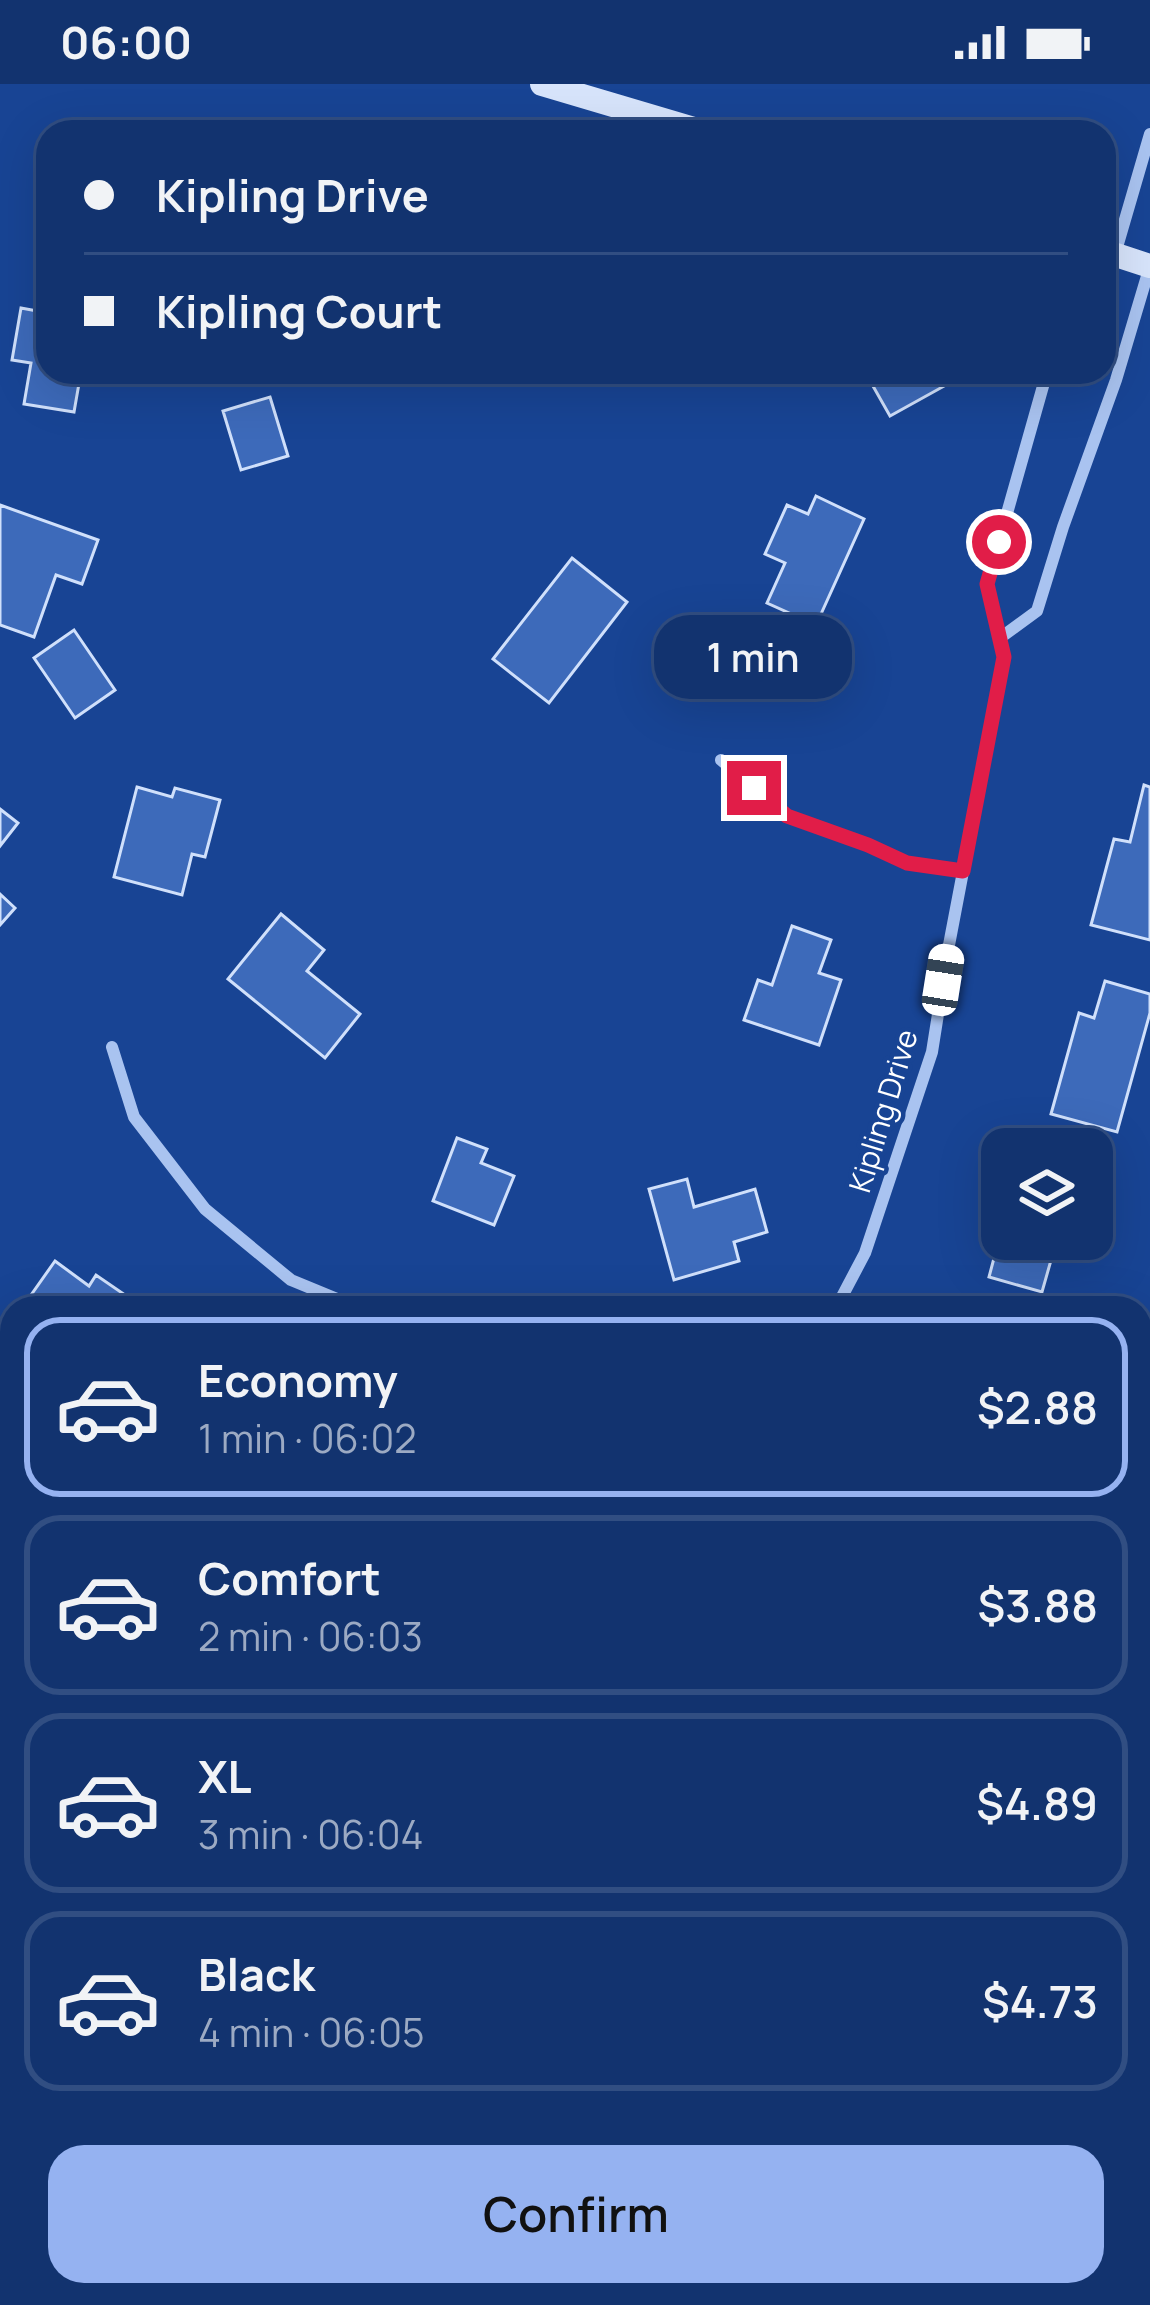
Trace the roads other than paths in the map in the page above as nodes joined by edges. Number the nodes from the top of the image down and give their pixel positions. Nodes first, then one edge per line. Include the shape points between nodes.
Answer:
1 (542, 84) edge
2 (664, 120) edge
3 (1150, 134) edge
4 (1116, 233) edge
5 (1116, 255) edge
6 (1150, 266) edge
7 (1116, 380) edge
8 (1045, 384) edge
9 (1115, 384) edge
10 (1000, 638) junction
11 (721, 760) dead end
12 (963, 871) junction
13 (112, 1047) dead end
14 (330, 1296) edge
15 (842, 1296) edge

1 - 2 street
3 - 4 street
5 - 6 street
6 - 7 street
8 - 10 street, Kipling Drive via 987,584
9 - 10 street via 1037,611
10 - 12 street, Kipling Drive via 1004,657
11 - 12 street via 787,816 907,863
12 - 15 street, Kipling Drive via 932,1052 865,1253
13 - 14 street via 134,1117 206,1209 291,1280

